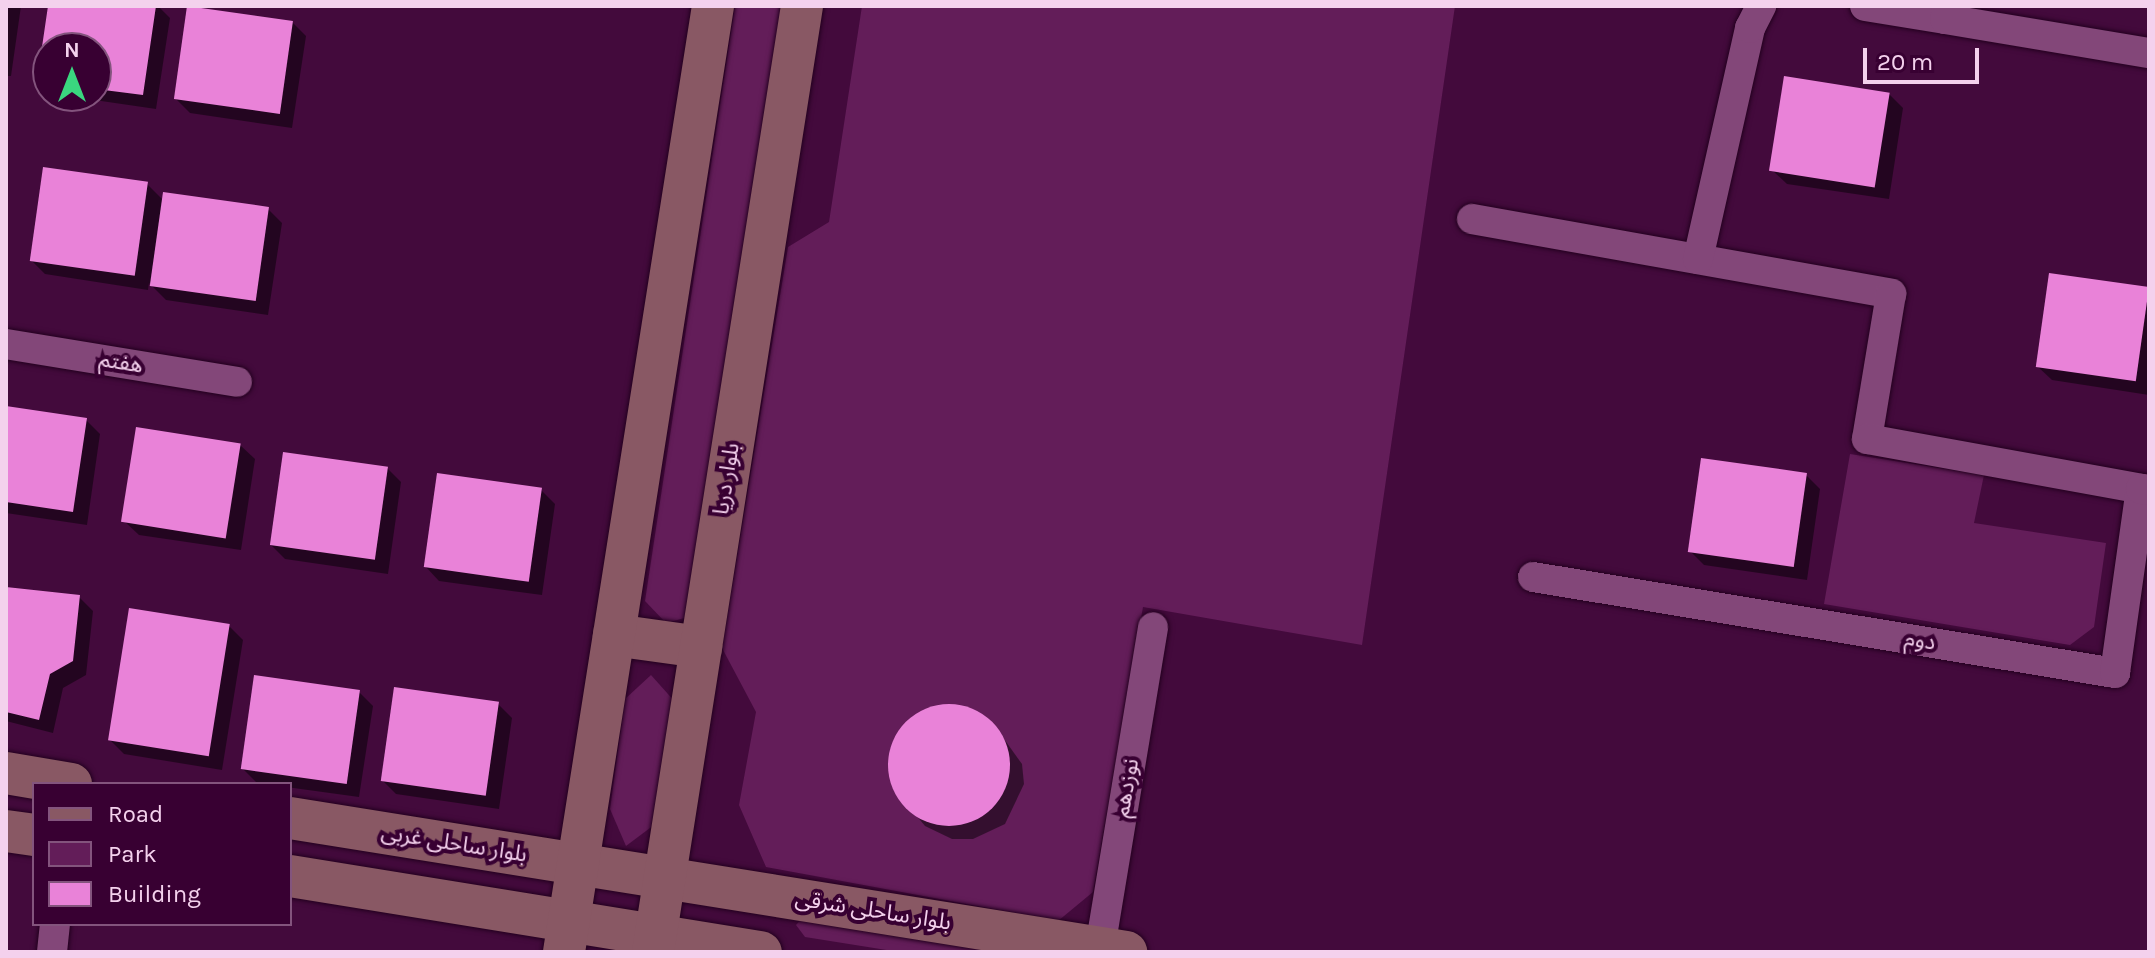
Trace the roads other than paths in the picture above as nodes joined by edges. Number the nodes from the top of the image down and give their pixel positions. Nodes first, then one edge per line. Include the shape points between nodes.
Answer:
1 (713, 6) edge
2 (802, 6) edge
3 (1761, 6) edge
4 (1865, 6) edge
5 (1946, 13) edge
6 (2149, 53) edge
7 (1472, 219) dead end
8 (1698, 259) junction
9 (6, 344) edge
10 (237, 382) dead end
11 (2145, 490) edge
12 (1533, 577) dead end
13 (1153, 627) dead end
14 (614, 635) junction
15 (701, 647) junction
16 (6, 773) edge
17 (59, 782) edge
18 (292, 818) edge
19 (6, 831) edge
20 (32, 835) edge
21 (577, 864) junction
22 (619, 870) joint
23 (292, 876) edge
24 (664, 877) junction
25 (55, 926) edge
26 (566, 936) edge
27 (654, 943) edge
28 (1113, 950) edge
29 (52, 952) edge
30 (761, 952) edge

1 - 14 street
2 - 15 street, بلوار دریا
3 - 8 street via 1750,28
4 - 5 street
5 - 6 street
7 - 8 street
8 - 11 street via 1891,294 1867,439
9 - 10 street, هفتم
11 - 12 street, دوم via 2115,673
13 - 28 street, نوزدهم
14 - 15 street
14 - 21 street
15 - 24 street, بلوار دریا
16 - 17 street
18 - 21 street, بلوار ساحلی غربی
19 - 20 street
21 - 22 street, بلوار ساحلی غربی
21 - 26 street
22 - 24 street, بلوار ساحلی شرقی
23 - 26 street
24 - 27 street, بلوار دریا
24 - 28 street, بلوار ساحلی شرقی
25 - 29 street
26 - 27 street via 610,927
27 - 30 street

